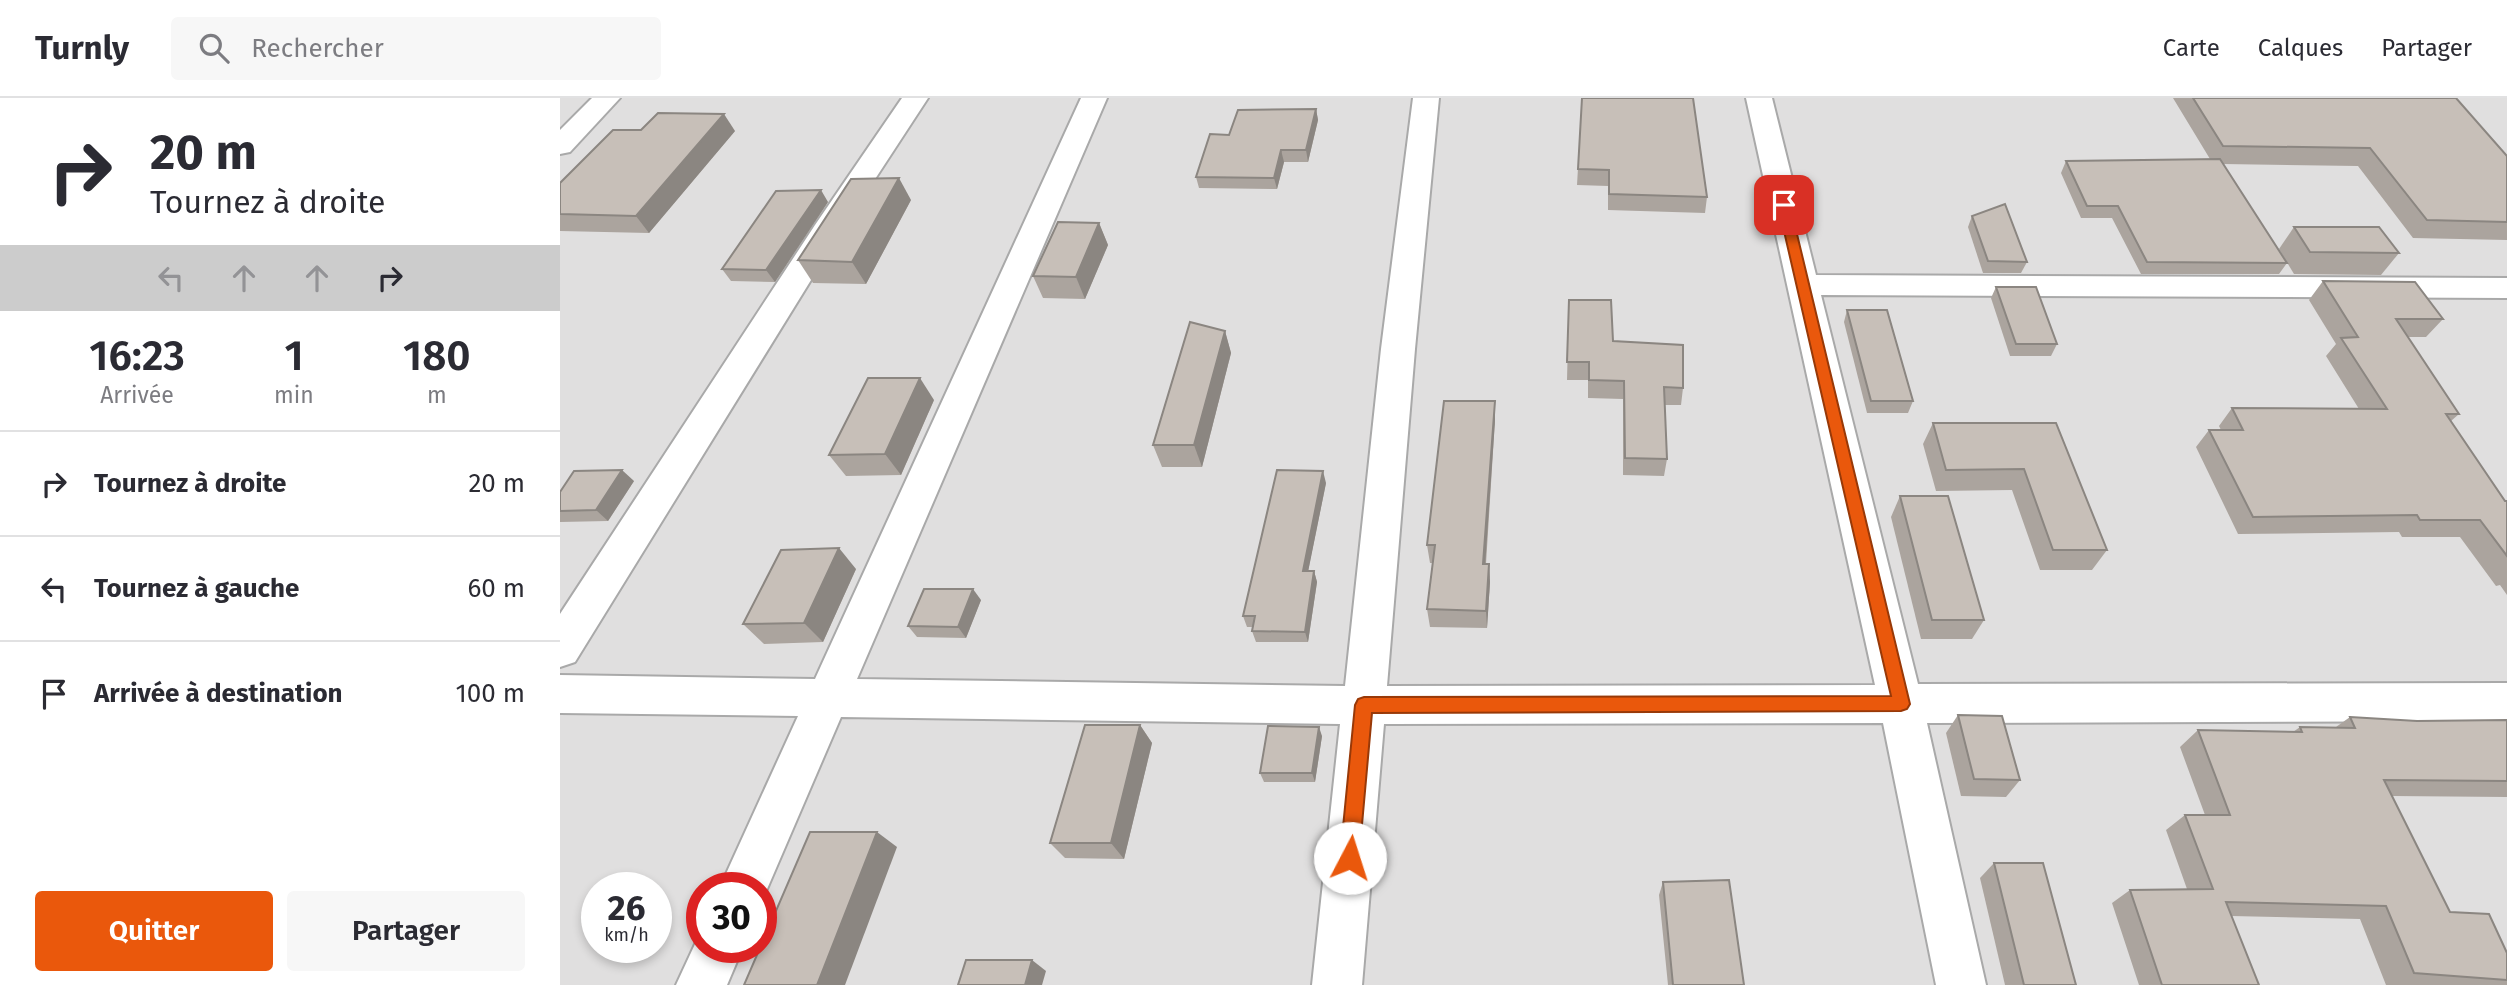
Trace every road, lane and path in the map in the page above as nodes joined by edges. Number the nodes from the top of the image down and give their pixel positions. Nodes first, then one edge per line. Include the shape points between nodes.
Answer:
1 (607, 98) edge
2 (915, 98) edge
3 (1094, 98) edge
4 (1426, 98) edge
5 (1759, 98) edge
6 (560, 146) edge
7 (1803, 285) junction
8 (2507, 288) edge
9 (560, 649) edge
10 (560, 694) edge
11 (828, 698) junction
12 (2507, 702) edge
13 (1901, 704) junction
14 (1364, 705) junction
15 (751, 872) edge
16 (711, 963) edge
17 (701, 985) edge
18 (1337, 985) edge
19 (1961, 985) edge

1 - 6 street
2 - 9 street
3 - 11 street
4 - 14 street
5 - 7 street
7 - 8 street
7 - 13 street
10 - 11 street
11 - 14 street
11 - 15 street
12 - 13 street
13 - 14 street
13 - 19 street
14 - 18 street
16 - 17 street

